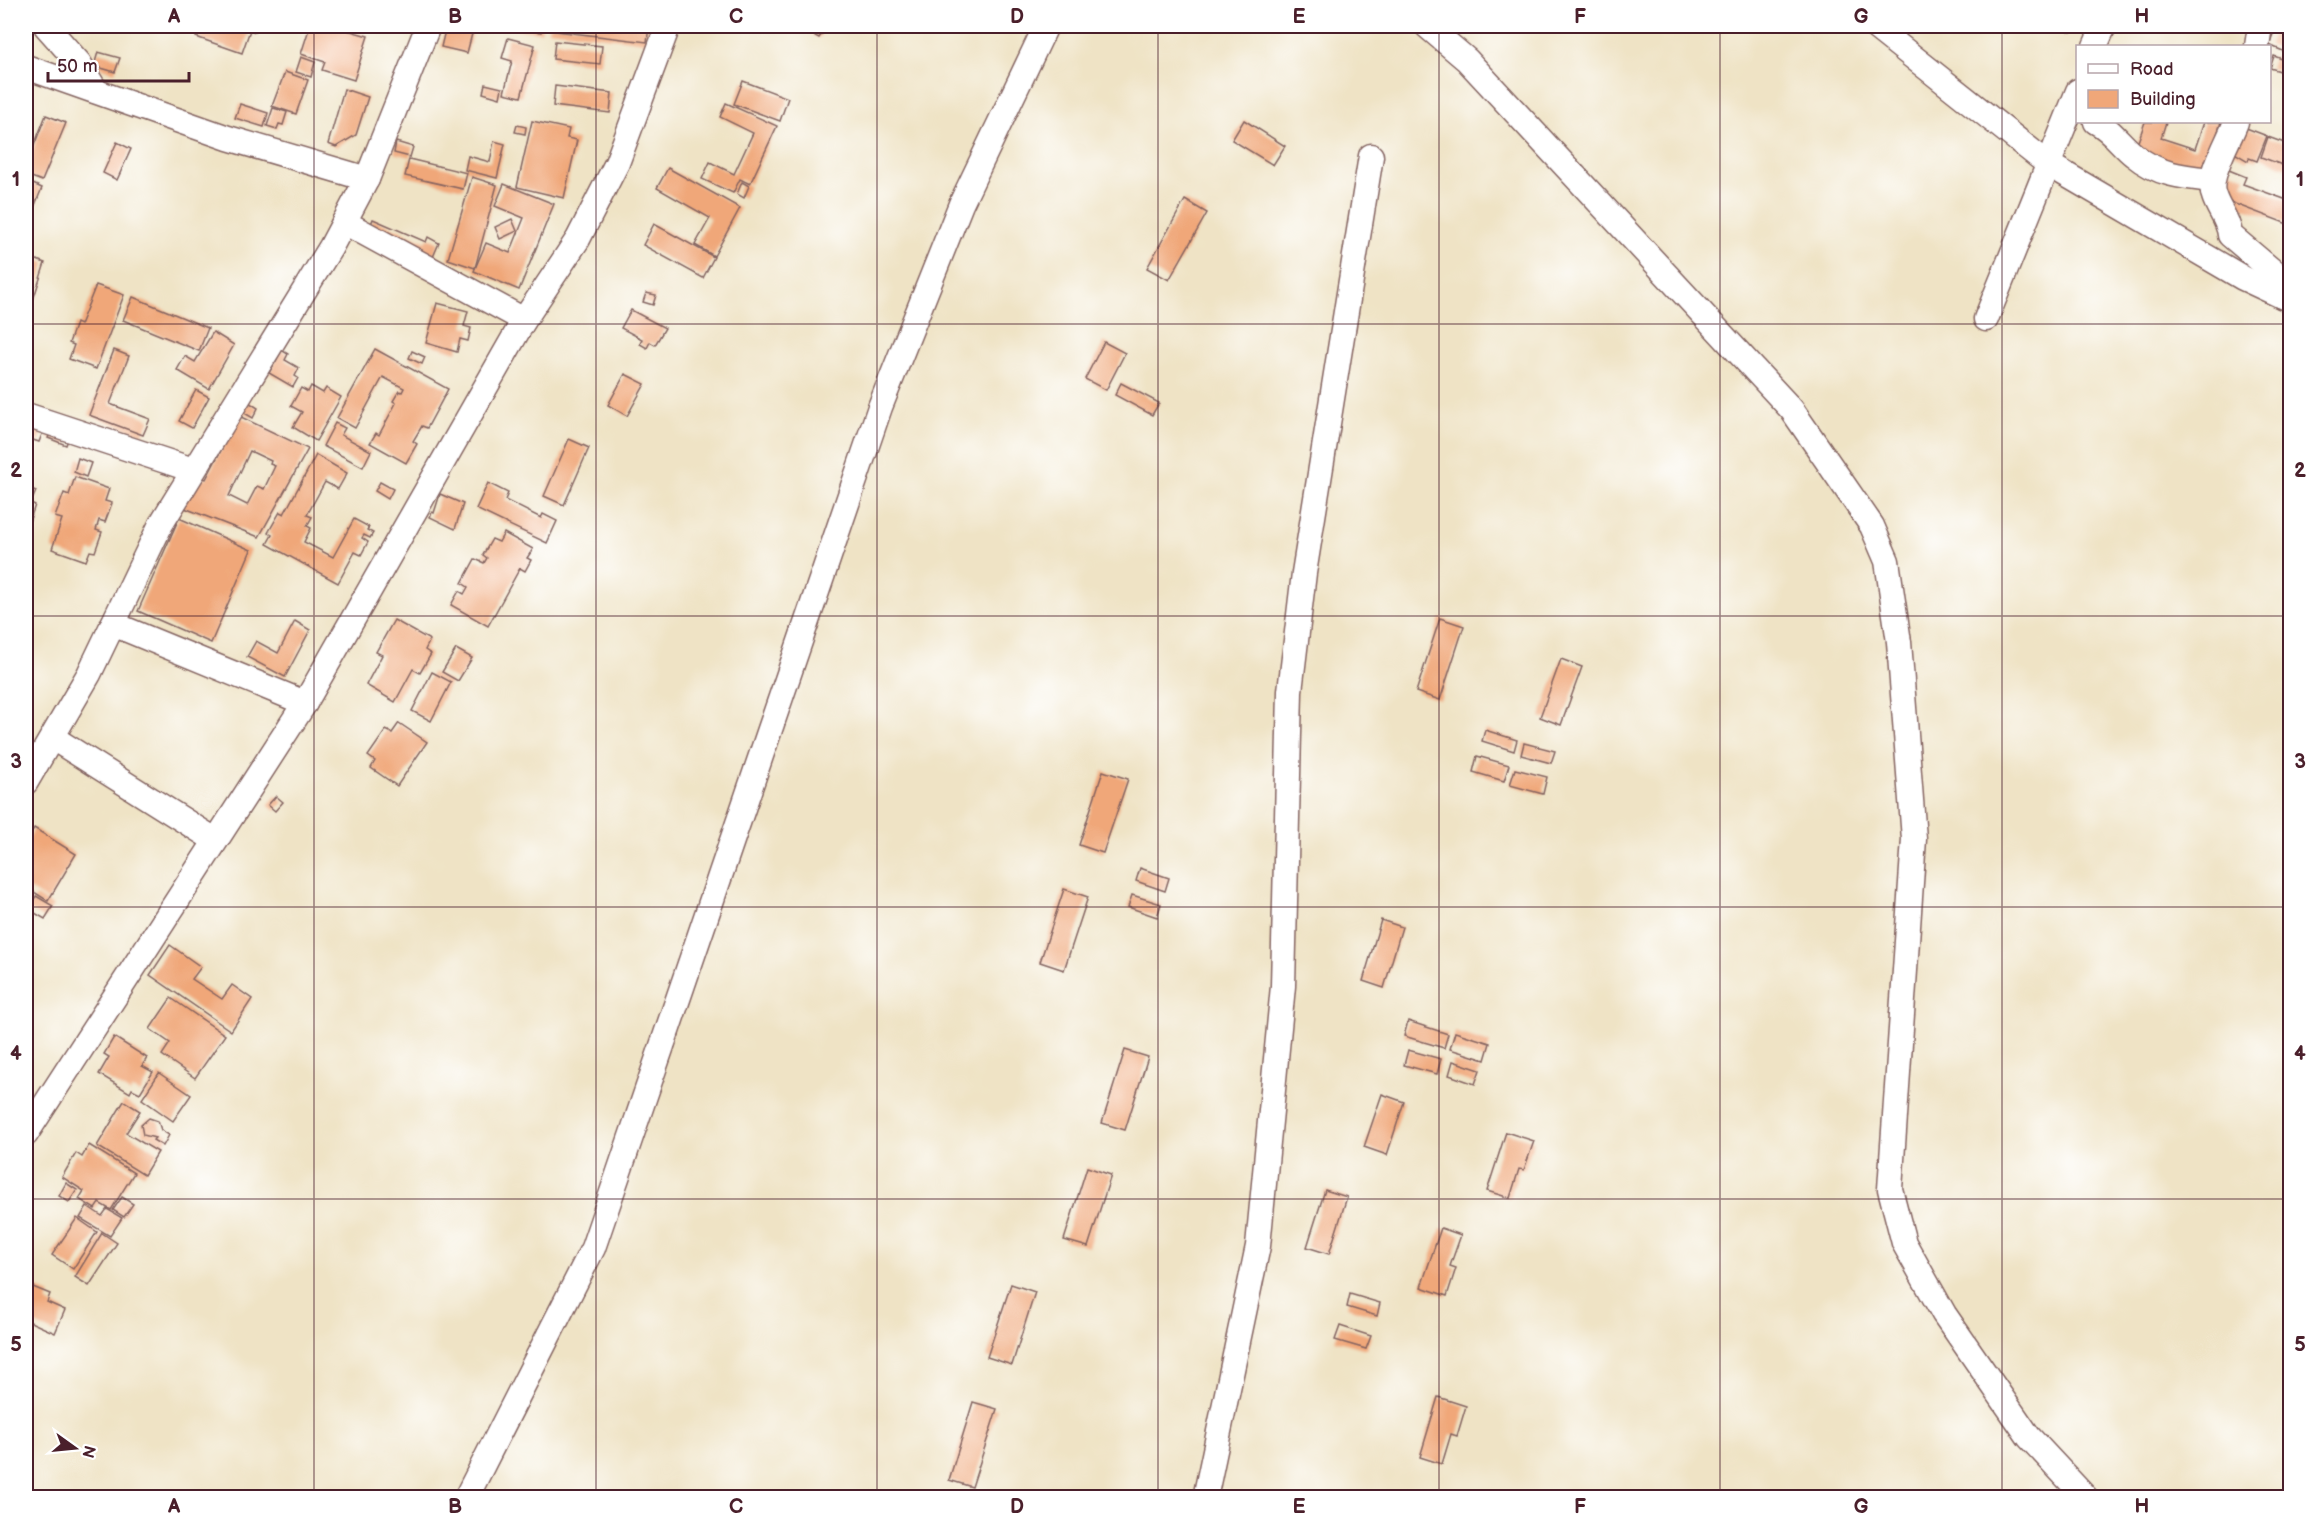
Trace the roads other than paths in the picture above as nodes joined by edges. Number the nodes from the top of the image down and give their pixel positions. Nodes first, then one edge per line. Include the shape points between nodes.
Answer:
1 (46, 26) edge
2 (428, 26) edge
3 (668, 26) edge
4 (1046, 26) edge
5 (1427, 26) edge
6 (1875, 26) edge
7 (2104, 26) edge
8 (2260, 26) edge
9 (2096, 45) edge
10 (2257, 45) edge
11 (26, 67) edge
12 (96, 91) junction
13 (2075, 104) edge
14 (2097, 123) edge
15 (2236, 123) edge
16 (1371, 156) dead end
17 (2048, 164) junction
18 (366, 180) junction
19 (2212, 180) junction
20 (344, 222) junction
21 (2286, 298) edge
22 (1986, 319) dead end
23 (524, 320) junction
24 (26, 415) edge
25 (193, 470) junction
26 (113, 624) junction
27 (304, 703) junction
28 (53, 738) junction
29 (29, 769) edge
30 (215, 840) junction
31 (26, 1134) edge
32 (466, 1497) edge
33 (1205, 1497) edge
34 (2086, 1497) edge

1 - 12 street via 80,63
2 - 18 street
3 - 23 street via 616,163 578,239
4 - 32 street via 961,204 880,407 593,1248
5 - 34 street via 1467,60 1792,410 1872,526 1887,561 1899,642 1914,839 1890,1189 1904,1243 1944,1314 2029,1437
6 - 17 street
7 - 9 street
8 - 10 street
11 - 12 street
12 - 18 street via 228,138
13 - 17 street
14 - 19 street via 2156,170
15 - 19 street
16 - 33 street via 1304,573 1290,691 1283,986 1258,1246
17 - 21 street via 2243,278
17 - 22 street
18 - 20 street
19 - 21 street via 2212,194 2230,227 2230,235 2275,273
20 - 23 street
20 - 25 street via 231,414
23 - 27 street
24 - 25 street
25 - 26 street via 161,524
26 - 27 street
26 - 28 street
27 - 30 street
28 - 29 street
28 - 30 street
30 - 31 street

